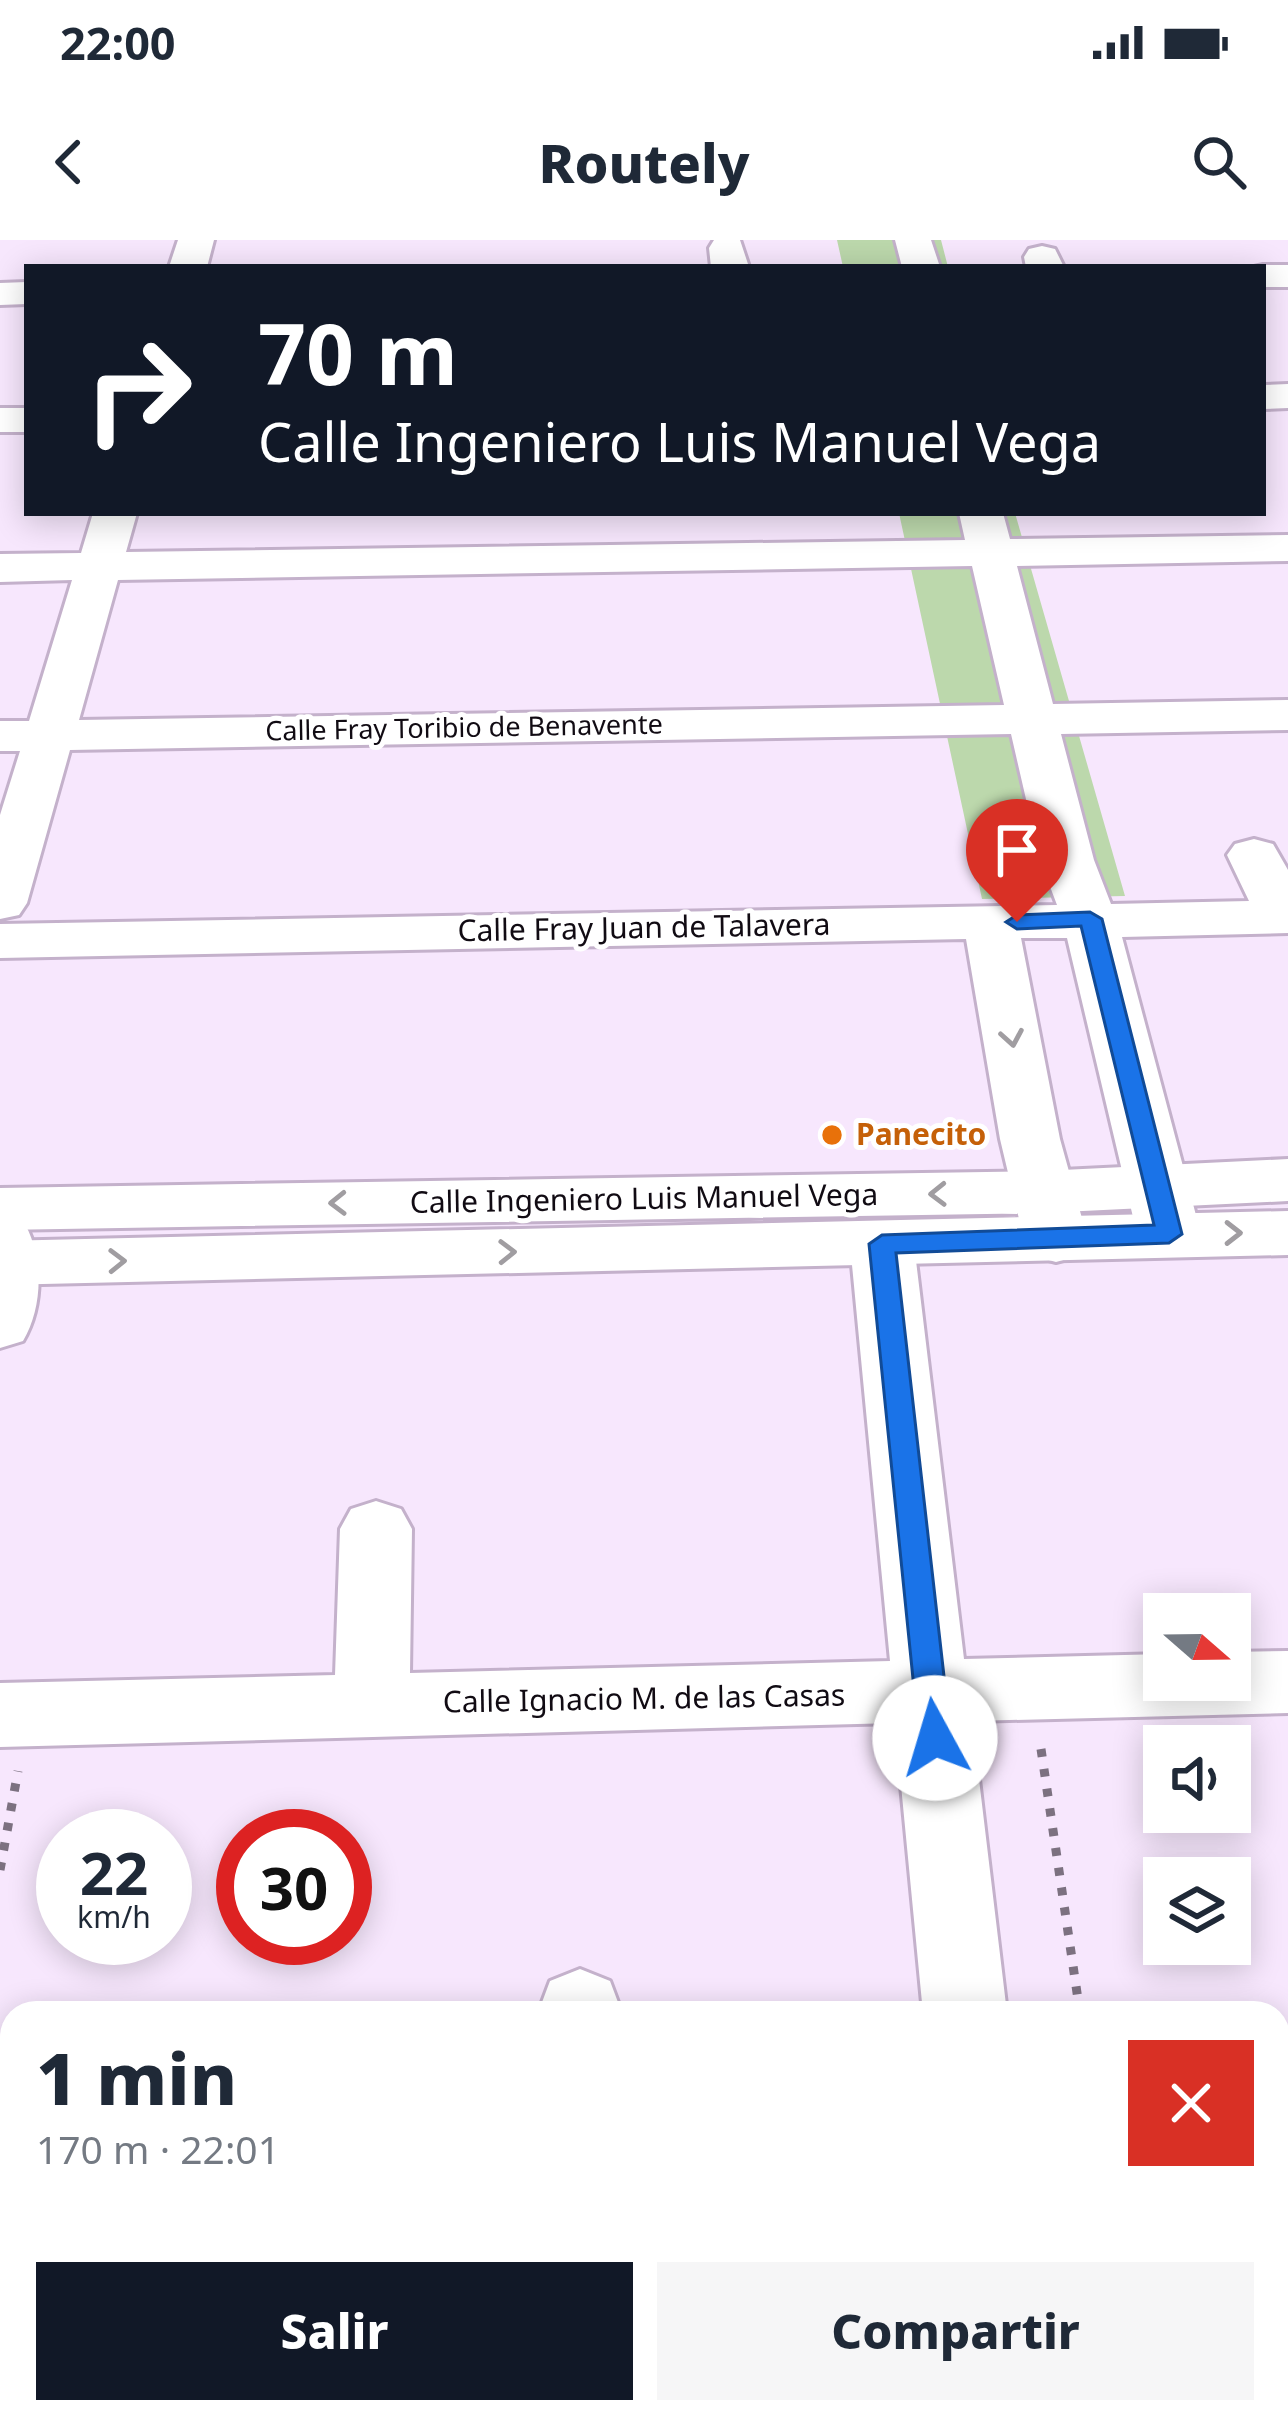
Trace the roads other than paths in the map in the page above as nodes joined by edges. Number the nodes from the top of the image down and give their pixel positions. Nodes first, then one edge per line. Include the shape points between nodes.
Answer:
1 (114, 516) edge
2 (1142, 531) edge
3 (965, 532) edge
4 (1288, 548) edge
5 (99, 566) junction
6 (0, 568) edge
7 (1288, 715) edge
8 (1011, 720) junction
9 (50, 734) junction
10 (0, 736) edge
11 (1254, 855) dead end
12 (0, 903) edge
13 (1286, 917) edge
14 (1041, 921) junction
15 (0, 941) edge
16 (1288, 1180) edge
17 (1163, 1209) junction
18 (1049, 1216) junction
19 (1288, 1233) edge
20 (882, 1244) junction
21 (1, 1259) edge
22 (376, 1528) dead end
23 (1288, 1682) edge
24 (930, 1693) junction
25 (372, 1706) junction
26 (14, 1714) edge
27 (964, 2001) edge

1 - 5 street
2 - 3 street via 1053,551
2 - 4 street
3 - 5 street via 892,551 786,538
3 - 8 street
5 - 6 street
5 - 9 street
7 - 8 street, Calle Fray Toribio de Benavente via 1192,701 1099,718
8 - 9 street, Calle Fray Toribio de Benavente via 927,721 808,706
8 - 14 street via 1027,878
9 - 10 street, Calle Fray Toribio de Benavente
9 - 12 street
11 - 13 street
13 - 14 street, Calle Fray Juan de Talavera
14 - 15 street, Calle Fray Juan de Talavera via 846,904
14 - 17 street
14 -> 18 street
16 - 17 street, Calle Ingeniero Luis Manuel Vega
17 - 18 street, Calle Ingeniero Luis Manuel Vega
17 -> 19 street, Calle Ingeniero Luis Manuel Vega
18 - 20 street, Calle Ingeniero Luis Manuel Vega
18 -> 21 street, Calle Ingeniero Luis Manuel Vega
21 -> 20 street, Calle Ingeniero Luis Manuel Vega
20 - 24 street
22 - 25 street
23 - 24 street, Calle Ignacio M. de las Casas
24 - 25 street, Calle Ignacio M. de las Casas
24 - 27 street
25 - 26 street, Calle Ignacio M. de las Casas

